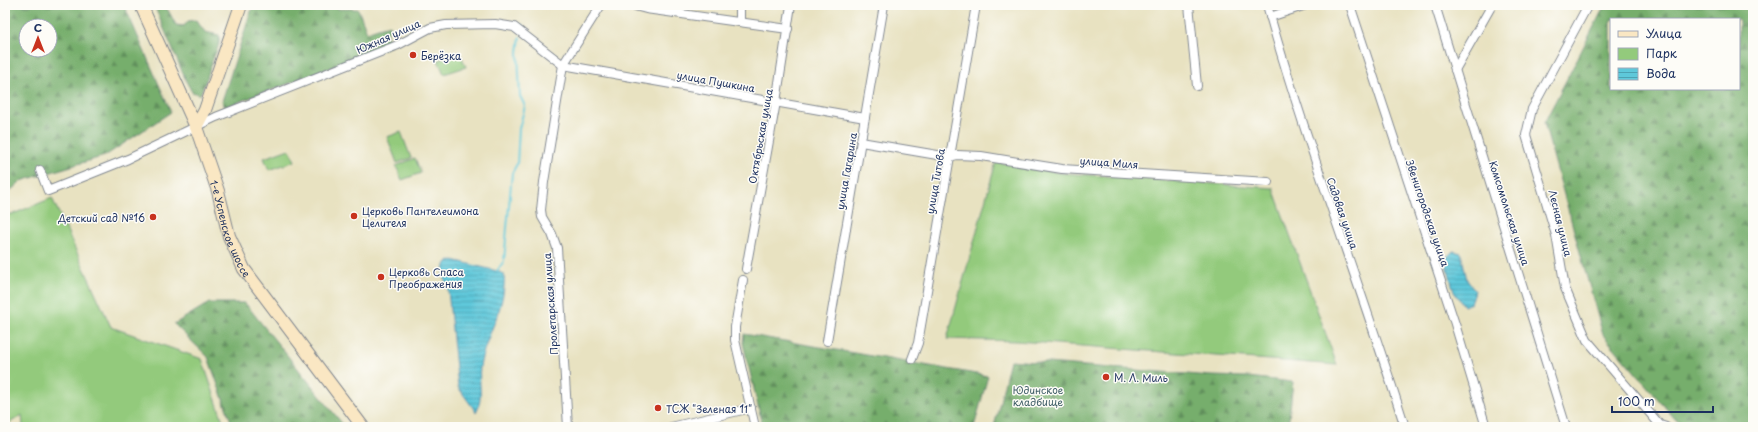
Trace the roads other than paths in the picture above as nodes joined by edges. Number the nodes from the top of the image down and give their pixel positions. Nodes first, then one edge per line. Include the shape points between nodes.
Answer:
1 (141, 5) edge
2 (241, 5) edge
3 (601, 5) edge
4 (631, 5) edge
5 (740, 5) edge
6 (791, 5) edge
7 (884, 5) edge
8 (976, 5) edge
9 (1189, 5) edge
10 (1267, 5) edge
11 (1306, 5) edge
12 (1350, 5) edge
13 (1435, 5) edge
14 (1492, 5) edge
15 (1588, 5) edge
16 (1270, 17) junction
17 (740, 22) junction
18 (788, 29) junction
19 (563, 65) junction
20 (1455, 70) junction
21 (1197, 86) dead end
22 (776, 102) junction
23 (865, 118) junction
24 (196, 127) junction
25 (861, 142) junction
26 (949, 157) junction
27 (40, 170) dead end
28 (1268, 182) dead end
29 (746, 269) dead end
30 (743, 280) dead end
31 (827, 341) dead end
32 (912, 359) dead end
33 (750, 408) junction
34 (691, 425) edge
35 (363, 427) edge
36 (568, 427) edge
37 (671, 427) edge
38 (755, 427) edge
39 (1405, 427) edge
40 (1486, 427) edge
41 (1566, 427) edge
42 (1666, 427) edge

1 - 24 main road, 1-е Успенское шоссе
2 - 24 main road via 205,110
3 - 19 street
4 - 17 street
5 - 17 street
6 - 18 street, Октябрьская улица
7 - 23 street, улица Гагарина
8 - 26 street, улица Титова
9 - 21 street
10 - 16 street, Садовая улица
11 - 16 street
12 - 40 street, Звенигородская улица via 1455,324
13 - 20 street, Комсомольская улица
14 - 20 street
15 - 42 street, Лесная улица via 1532,109 1526,135 1556,235 1565,288 1587,340 1660,425
16 - 39 street, Садовая улица
17 - 18 street
18 - 22 street, Октябрьская улица
19 - 22 street, улица Пушкина
19 - 24 street, Южная улица via 514,27 495,24 446,25 430,28 398,45
19 - 36 street, Пролетарская улица via 541,210 557,248
20 - 41 street, Комсомольская улица
22 - 23 street, улица Пушкина
22 - 29 street, Октябрьская улица
23 - 25 street, улица Гагарина
24 - 27 street, Южная улица via 128,159 48,191
24 - 35 main road, 1-е Успенское шоссе via 230,236 244,269
25 - 26 street
25 - 31 street, улица Гагарина
26 - 28 street, улица Миля via 982,156 1062,169
26 - 32 street, улица Титова via 918,343
30 - 33 street via 734,340
33 - 34 street
33 - 38 street
34 - 37 street

